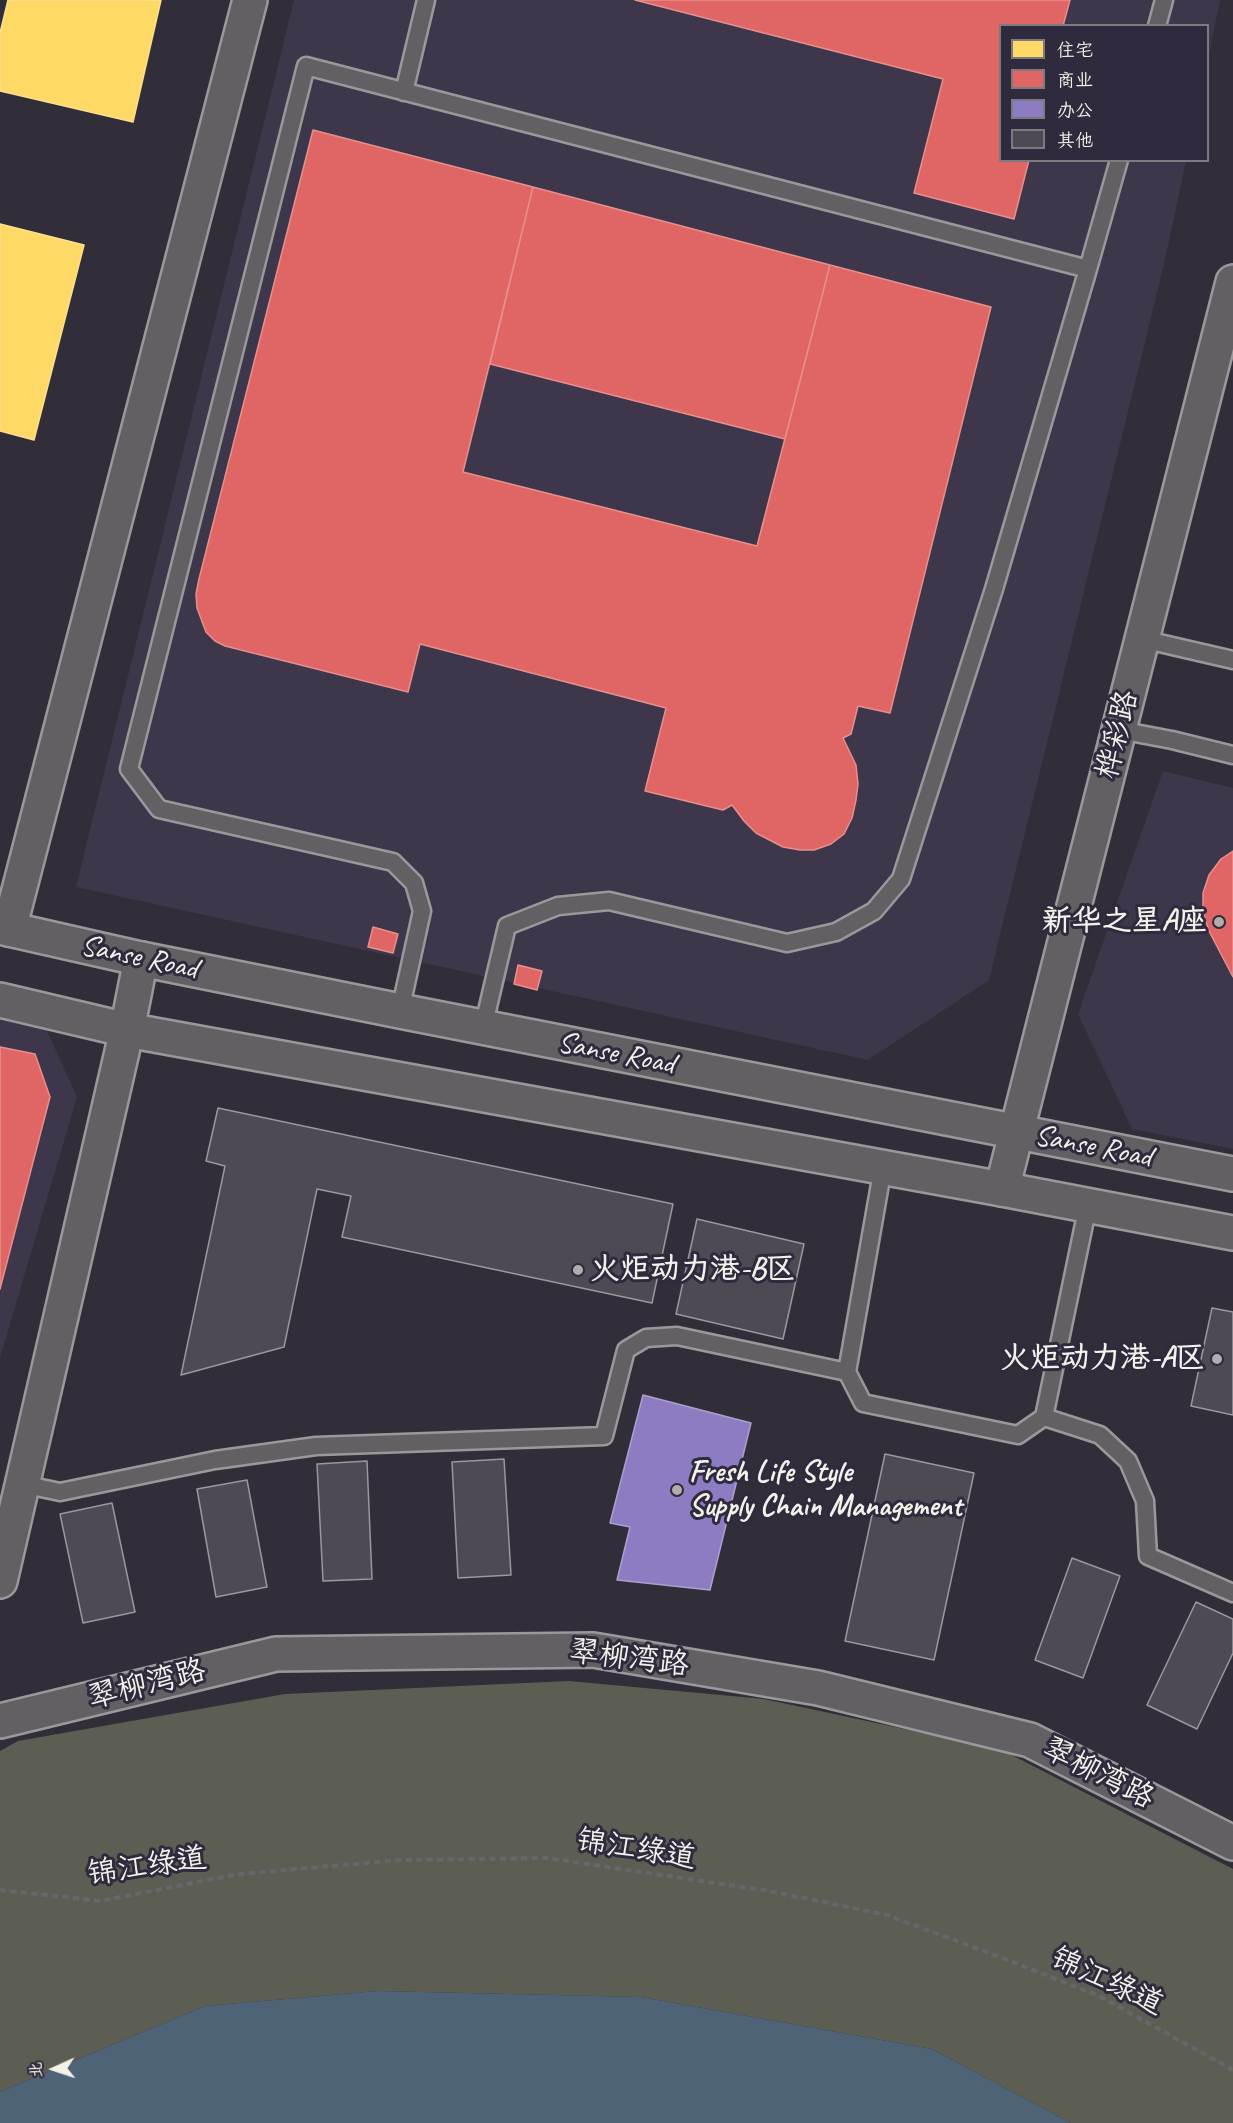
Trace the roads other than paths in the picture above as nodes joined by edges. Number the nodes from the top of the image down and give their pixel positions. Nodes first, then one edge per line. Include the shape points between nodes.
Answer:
1 (250, 0) edge
2 (426, 0) edge
3 (1164, 0) edge
4 (1158, 24) edge
5 (404, 92) junction
6 (1118, 162) edge
7 (1088, 268) junction
8 (1233, 282) edge
9 (1142, 639) junction
10 (1233, 660) edge
11 (1119, 730) junction
12 (1233, 755) edge
13 (5, 928) edge
14 (141, 959) junction
15 (0, 1000) edge
16 (400, 1011) junction
17 (483, 1028) junction
18 (127, 1030) junction
19 (1017, 1132) junction
20 (883, 1167) junction
21 (1233, 1174) edge
22 (1002, 1189) junction
23 (1088, 1205) junction
24 (1233, 1233) edge
25 (847, 1372) junction
26 (1044, 1417) junction
27 (22, 1484) junction
28 (0, 1581) edge
29 (1233, 1593) edge
30 (0, 1720) edge
31 (1233, 1843) edge

1 - 13 street
2 - 5 lane
3 - 4 lane
5 - 7 lane
5 - 16 lane via 306,66 129,769 159,809 393,862 414,884 422,911
6 - 7 lane
7 - 17 lane via 994,589 901,879 874,911 836,932 787,943 609,901 558,906 507,926
8 - 9 street, 桦彩路
9 - 10 lane
9 - 11 street, 桦彩路
11 - 12 lane
11 - 19 street, 桦彩路
13 - 14 street, Sanse Road
14 - 16 street, Sanse Road
14 - 18 street
15 - 18 street, Sanse Road
16 - 17 street, Sanse Road
17 - 19 street, Sanse Road
18 - 20 street, Sanse Road
18 - 27 street
19 - 21 street, Sanse Road
19 - 22 street, 桦彩路
20 - 22 street, Sanse Road
20 - 25 lane
22 - 23 street, Sanse Road
23 - 24 street, Sanse Road
23 - 26 lane
25 - 26 lane via 863,1403 1018,1435
25 - 27 lane via 677,1336 646,1338 626,1350 604,1436 316,1446 215,1460 60,1492
26 - 29 lane via 1100,1435 1128,1461 1145,1502 1148,1556
27 - 28 street
30 - 31 street, 翠柳湾路 via 276,1654 593,1650 818,1688 1030,1740

